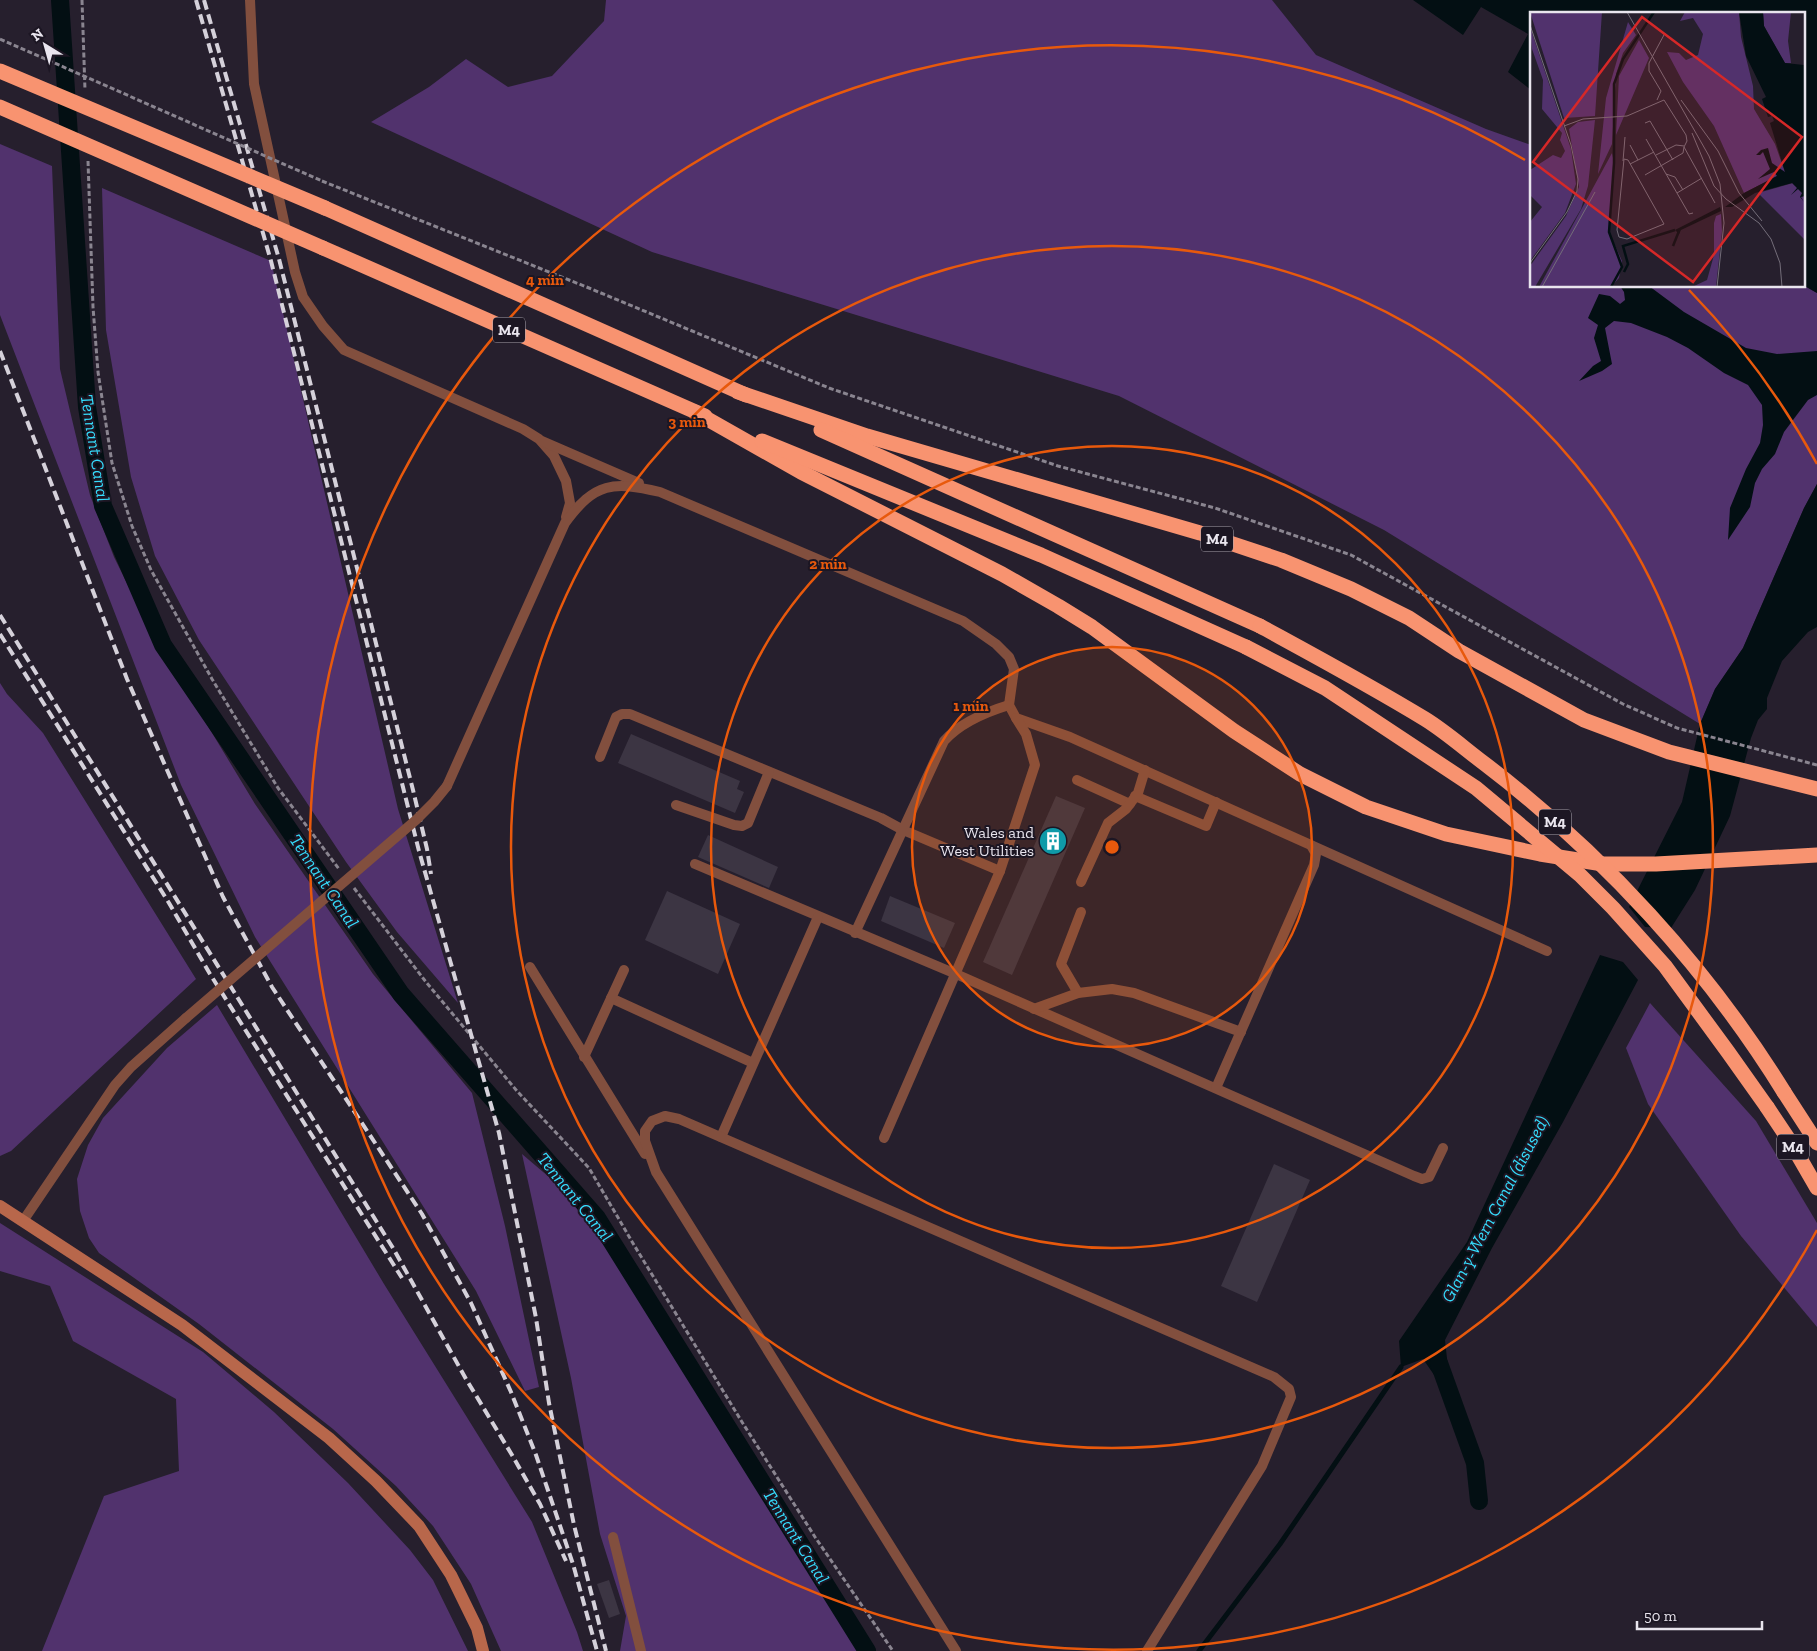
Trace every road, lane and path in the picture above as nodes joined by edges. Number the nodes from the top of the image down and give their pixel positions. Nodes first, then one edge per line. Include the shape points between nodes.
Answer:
1 (250, 0) edge
2 (0, 39) edge
3 (0, 71) edge
4 (0, 107) edge
5 (738, 392) junction
6 (695, 412) junction
7 (539, 439) junction
8 (660, 492) junction
9 (565, 523) junction
10 (1009, 705) junction
11 (1016, 718) junction
12 (600, 756) dead end
13 (1817, 765) edge
14 (1145, 770) junction
15 (769, 772) junction
16 (1077, 780) dead end
17 (1817, 789) edge
18 (1133, 800) junction
19 (1216, 802) junction
20 (676, 805) dead end
21 (903, 830) junction
22 (1311, 845) junction
23 (1817, 855) edge
24 (695, 864) dead end
25 (1000, 871) junction
26 (1081, 882) dead end
27 (1081, 912) dead end
28 (818, 917) junction
29 (855, 933) junction
30 (1547, 951) dead end
31 (530, 967) dead end
32 (624, 970) dead end
33 (956, 974) junction
34 (1078, 993) junction
35 (611, 998) junction
36 (1034, 1009) junction
37 (1241, 1032) junction
38 (584, 1057) junction
39 (753, 1063) junction
40 (1216, 1088) junction
41 (721, 1136) junction
42 (884, 1138) dead end
43 (1817, 1143) edge
44 (1442, 1148) dead end
45 (656, 1172) junction
46 (1817, 1188) edge
47 (0, 1206) edge
48 (23, 1221) junction
49 (613, 1537) dead end
50 (483, 1651) edge
51 (641, 1651) edge
52 (956, 1651) edge
53 (1147, 1651) edge

1 - 7 lane via 254,84 303,297 344,350
2 - 13 path, bridge via 322,181 829,388 1058,466 1215,508 1351,556 1614,700 1677,728
3 - 5 highway, M4, bridge via 325,208
4 - 6 highway, M4, bridge
5 - 17 highway, M4 via 867,436 1173,525 1281,560 1351,588 1409,618 1459,651 1584,720 1669,752
5 - 43 highway, M4, bridge via 1260,626 1426,720 1534,803 1628,892 1692,964 1757,1049
6 - 23 highway, M4, bridge via 801,472 1058,606 1092,627 1234,731 1300,774 1366,807 1446,834 1603,864
6 - 46 highway, M4, bridge via 1041,555 1246,646 1325,688 1469,783 1580,875 1665,966 1767,1107
7 - 8 lane
7 - 9 lane via 554,456 566,481 570,502
8 - 9 lane via 631,485 611,486 592,494 576,507
8 - 10 lane via 963,621 1009,657 1014,669
9 - 48 lane, bridge via 447,786 416,820 114,1084
10 - 11 lane
10 - 21 lane via 952,732 944,742
11 - 14 lane via 1070,737
11 - 25 lane via 1026,734 1034,765
12 - 15 lane via 616,717 630,714
14 - 18 lane
14 - 19 lane
15 - 20 lane via 748,823 742,826
15 - 21 lane
16 - 18 lane
18 - 19 lane via 1206,826
18 - 26 lane via 1108,822
19 - 22 lane
21 - 25 lane
21 - 29 lane
22 - 30 lane
22 - 37 lane via 1316,854 1314,865
24 - 28 lane
25 - 33 lane
27 - 34 lane via 1060,964
28 - 29 lane
28 - 39 lane
29 - 33 lane
31 - 38 lane
32 - 35 lane
33 - 36 lane
33 - 42 lane
34 - 36 lane
34 - 37 lane via 1112,989 1134,993
35 - 38 lane
35 - 39 lane
36 - 40 lane
37 - 40 lane
38 - 45 lane
39 - 41 lane
40 - 44 lane via 1422,1179 1429,1177
41 - 45 lane via 680,1119 664,1116 652,1121 645,1131 645,1141
41 - 53 lane via 1274,1377 1289,1389 1291,1397 1262,1466
45 - 52 lane
47 - 48 main road
48 - 50 main road via 182,1325 329,1438 376,1481 419,1526 451,1575 477,1628
49 - 51 lane

